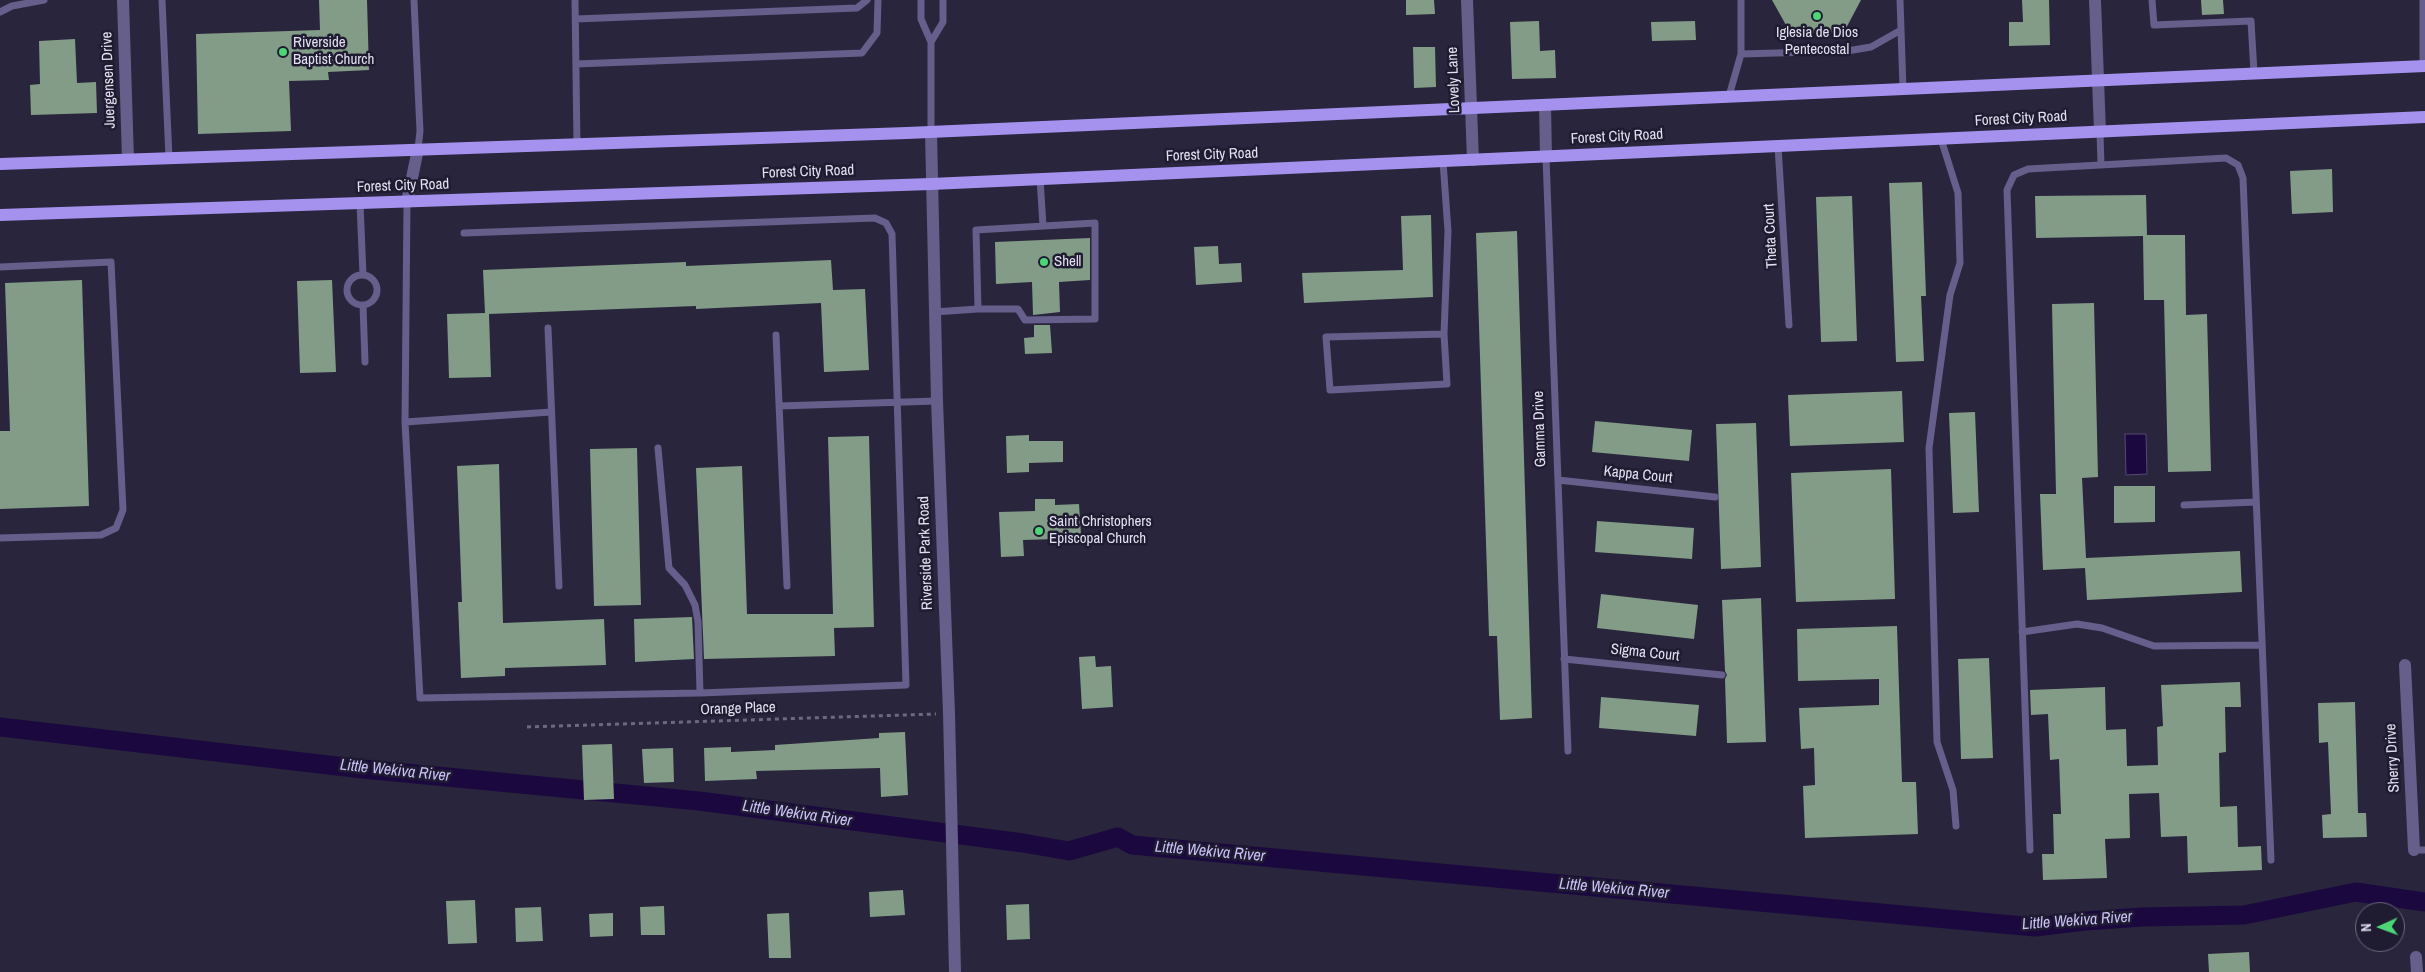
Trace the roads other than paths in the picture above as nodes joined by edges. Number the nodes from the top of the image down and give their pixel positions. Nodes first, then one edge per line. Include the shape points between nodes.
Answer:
1 (44, 0) edge
2 (123, 0) edge
3 (162, 0) edge
4 (414, 0) edge
5 (575, 0) edge
6 (867, 0) edge
7 (878, 0) edge
8 (921, 0) edge
9 (943, 0) edge
10 (1467, 0) edge
11 (1741, 0) edge
12 (1900, 0) edge
13 (2095, 0) edge
14 (2152, 0) edge
15 (2423, 0) edge
16 (0, 12) edge
17 (576, 19) junction
18 (1901, 30) junction
19 (931, 42) junction
20 (1741, 54) junction
21 (576, 64) junction
22 (2424, 66) edge
23 (2254, 73) junction
24 (2098, 80) junction
25 (1903, 89) junction
26 (1729, 96) junction
27 (1545, 105) junction
28 (1471, 108) junction
29 (2425, 117) edge
30 (931, 132) junction
31 (2100, 132) junction
32 (1940, 139) junction
33 (577, 144) junction
34 (1778, 146) junction
35 (418, 150) junction
36 (1546, 157) junction
37 (169, 158) junction
38 (128, 159) junction
39 (1473, 160) junction
40 (1444, 161) junction
41 (0, 164) edge
42 (2101, 165) junction
43 (1040, 178) junction
44 (931, 184) junction
45 (407, 202) junction
46 (360, 203) junction
47 (0, 216) edge
48 (1043, 226) junction
49 (464, 233) dead end
50 (0, 267) edge
51 (363, 275) junction
52 (363, 305) junction
53 (978, 309) junction
54 (934, 312) junction
55 (1789, 325) dead end
56 (548, 328) dead end
57 (1444, 334) junction
58 (776, 336) dead end
59 (365, 362) dead end
60 (937, 401) junction
61 (898, 402) junction
62 (778, 406) junction
63 (551, 412) junction
64 (405, 422) junction
65 (658, 448) dead end
66 (1558, 480) junction
67 (1715, 497) dead end
68 (2256, 502) junction
69 (2184, 506) dead end
70 (0, 538) edge
71 (559, 586) dead end
72 (787, 586) dead end
73 (2022, 632) junction
74 (2262, 645) junction
75 (1564, 659) junction
76 (2405, 665) dead end
77 (1722, 675) dead end
78 (700, 693) junction
79 (1568, 751) dead end
80 (1956, 826) dead end
81 (2030, 850) dead end
82 (2419, 850) edge
83 (2270, 860) dead end
84 (2416, 957) dead end
85 (955, 972) edge
86 (2417, 972) edge

1 - 16 lane via 12,6
2 - 38 street, Juergensen Drive
3 - 37 lane
4 - 35 lane via 420,131
5 - 17 lane
6 - 17 lane via 858,8
7 - 21 lane via 877,33 862,53
8 - 19 lane via 921,19
9 - 19 lane via 943,22
10 - 28 street, Lovely Lane
11 - 20 lane
12 - 18 lane
13 - 24 street
14 - 23 lane via 2154,26 2251,20
15 - 22 lane
17 - 21 lane
18 - 20 lane via 1871,46 1847,51
18 - 25 lane
19 - 30 lane
20 - 26 lane
21 - 33 lane
22 - 23 main road
23 - 24 main road
24 - 25 main road
24 - 31 street
25 - 26 main road
26 - 27 main road
27 - 28 main road
27 - 36 street, Gamma Drive
28 - 30 main road
28 - 39 street, Lovely Lane
29 - 31 main road, Forest City Road
30 - 33 main road
30 - 44 street, Riverside Park Road
31 - 32 main road, Forest City Road
31 - 42 lane
32 - 34 main road, Forest City Road
32 - 80 lane via 1958,193 1960,263 1950,295 1929,448 1937,742 1953,790
33 - 35 main road
34 - 36 main road, Forest City Road
34 - 55 lane, Theta Court
35 - 37 main road
35 - 45 street
36 - 39 main road, Forest City Road
36 - 66 lane, Gamma Drive
37 - 38 main road
38 - 41 main road
39 - 40 main road, Forest City Road
40 - 43 main road, Forest City Road
40 - 57 lane via 1448,231
42 - 68 lane via 2226,158 2238,165 2244,178
42 - 73 lane via 2028,170 2014,175 2007,190
43 - 44 main road, Forest City Road
43 - 48 lane
44 - 45 main road, Forest City Road
44 - 54 street, Riverside Park Road
45 - 46 main road, Forest City Road
45 - 64 lane
46 - 47 main road, Forest City Road
46 - 51 lane
48 - 53 lane via 976,230
48 - 53 lane via 1095,223 1095,319 1025,320 1018,308
49 - 61 lane via 875,218 886,223 892,234
50 - 70 lane via 111,262 123,510 116,528 101,535
51 - 52 lane via 372,279 377,287 372,301
51 - 52 lane via 350,281 347,290 350,300
52 - 59 lane
53 - 54 lane
54 - 60 street, Riverside Park Road
56 - 63 lane
57 - 57 lane via 1326,337 1330,390 1447,384
58 - 62 lane
60 - 61 lane
60 - 85 street, Riverside Park Road
61 - 62 lane
61 - 78 lane via 906,686
62 - 72 lane
63 - 64 lane
63 - 71 lane
64 - 78 lane via 420,698
65 - 78 lane via 669,568 685,585 695,605 698,622
66 - 67 lane, Kappa Court
66 - 75 lane, Gamma Drive
68 - 69 lane
68 - 74 lane
73 - 74 lane via 2077,624 2102,628 2154,646
73 - 81 lane
74 - 83 lane
75 - 77 lane, Sigma Court
75 - 79 lane, Gamma Drive
76 - 82 street, Sherry Drive
84 - 86 street

